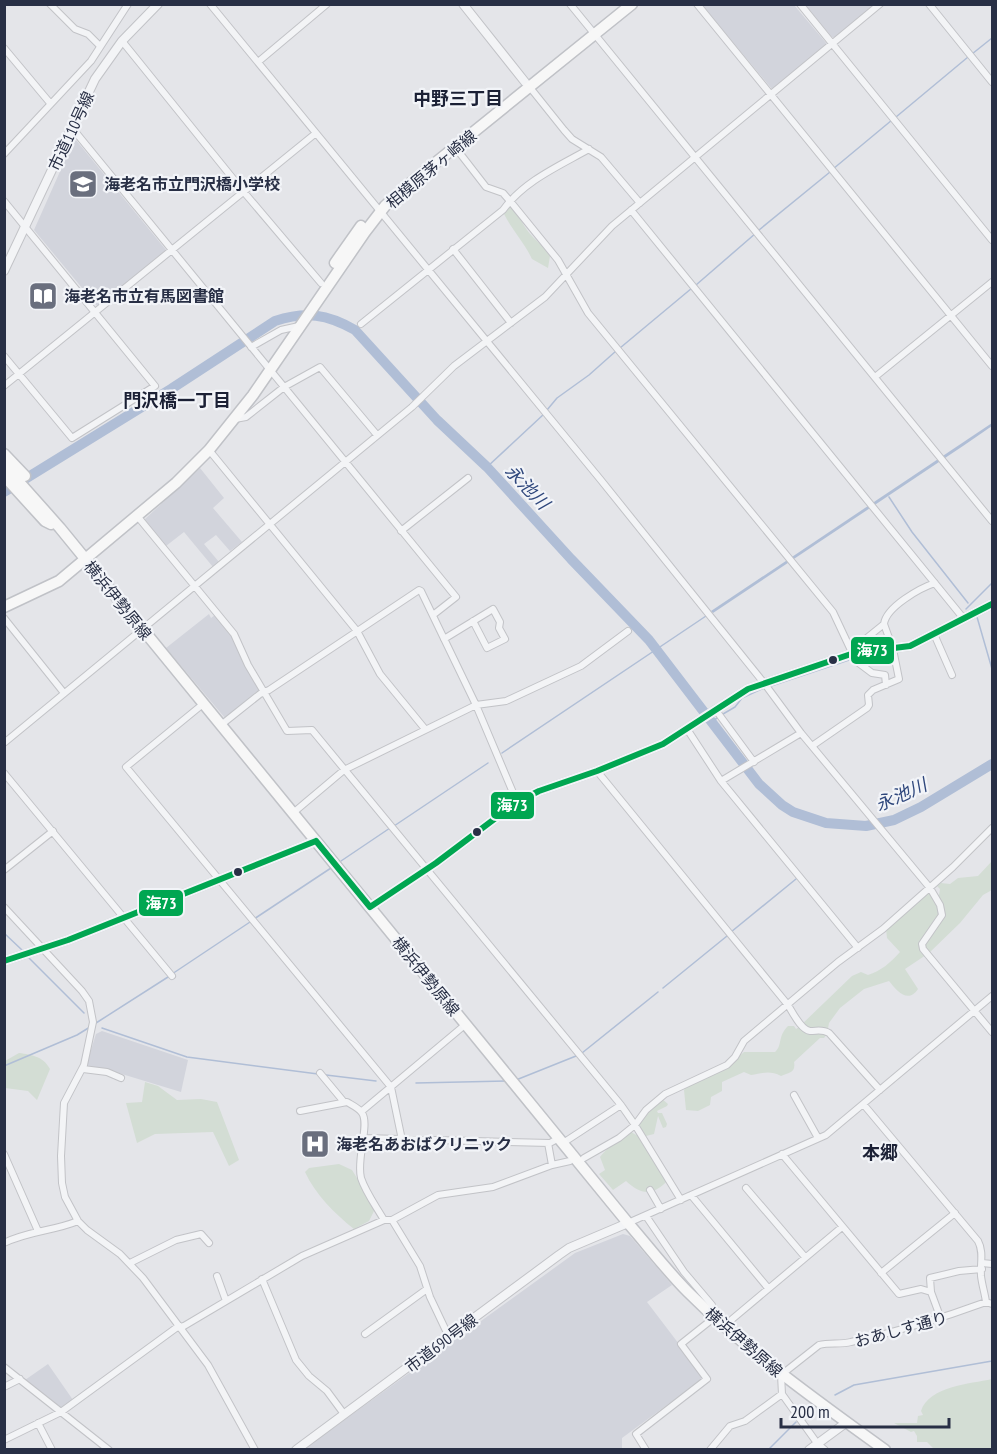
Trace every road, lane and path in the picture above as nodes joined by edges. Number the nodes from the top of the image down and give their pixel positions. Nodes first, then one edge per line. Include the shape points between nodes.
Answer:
1 (50, 4) edge
2 (128, 4) edge
3 (158, 4) edge
4 (210, 4) edge
5 (327, 4) edge
6 (570, 4) edge
7 (620, 4) edge
8 (632, 4) edge
9 (697, 4) edge
10 (800, 4) edge
11 (880, 4) edge
12 (929, 4) edge
13 (467, 6) edge
14 (593, 32) junction
15 (122, 41) junction
16 (832, 44) junction
17 (100, 46) junction
18 (4, 48) edge
19 (258, 63) junction
20 (993, 82) edge
21 (528, 85) junction
22 (771, 95) junction
23 (50, 104) junction
24 (73, 129) junction
25 (316, 133) junction
26 (455, 147) junction
27 (589, 149) junction
28 (4, 154) edge
29 (695, 157) junction
30 (243, 191) junction
31 (4, 201) edge
32 (510, 201) junction
33 (639, 203) junction
34 (379, 209) junction
35 (631, 210) junction
36 (26, 228) junction
37 (993, 240) edge
38 (453, 249) junction
39 (172, 250) junction
40 (428, 270) junction
41 (4, 272) edge
42 (567, 275) junction
43 (993, 282) edge
44 (321, 283) junction
45 (307, 310) junction
46 (96, 312) junction
47 (951, 316) junction
48 (511, 323) junction
49 (361, 324) dead end
50 (298, 326) junction
51 (487, 341) junction
52 (251, 347) junction
53 (4, 356) edge
54 (993, 366) edge
55 (267, 368) junction
56 (20, 374) junction
57 (875, 377) junction
58 (4, 386) edge
59 (284, 387) junction
60 (235, 419) junction
61 (377, 435) junction
62 (209, 450) junction
63 (4, 454) edge
64 (345, 462) junction
65 (4, 465) edge
66 (6, 477) edge
67 (468, 478) dead end
68 (28, 491) junction
69 (138, 517) junction
70 (993, 521) edge
71 (269, 524) junction
72 (401, 531) junction
73 (84, 557) junction
74 (935, 583) junction
75 (194, 586) junction
76 (993, 604) edge
77 (4, 607) edge
78 (433, 615) junction
79 (4, 618) edge
80 (964, 619) junction
81 (473, 621) junction
82 (884, 624) junction
83 (142, 629) junction
84 (357, 631) junction
85 (628, 631) dead end
86 (934, 634) junction
87 (444, 639) junction
88 (893, 649) junction
89 (867, 650) junction
90 (855, 657) junction
91 (952, 675) dead end
92 (886, 685) junction
93 (766, 686) junction
94 (264, 692) junction
95 (64, 693) junction
96 (203, 704) junction
97 (476, 705) junction
98 (717, 713) junction
99 (220, 725) junction
100 (425, 729) junction
101 (687, 729) junction
102 (801, 733) junction
103 (4, 743) edge
104 (812, 746) junction
105 (754, 762) junction
106 (344, 770) junction
107 (597, 771) junction
108 (4, 773) edge
109 (721, 781) junction
110 (517, 802) junction
111 (292, 813) junction
112 (993, 828) edge
113 (53, 831) junction
114 (316, 841) junction
115 (427, 869) junction
116 (4, 870) edge
117 (221, 880) junction
118 (930, 888) junction
119 (4, 907) edge
120 (370, 907) junction
121 (124, 918) junction
122 (43, 948) junction
123 (858, 948) junction
124 (4, 961) edge
125 (171, 975) dead end
126 (993, 996) edge
127 (788, 1005) junction
128 (975, 1011) junction
129 (466, 1024) junction
130 (993, 1032) edge
131 (84, 1067) junction
132 (322, 1075) dead end
133 (121, 1078) dead end
134 (391, 1088) junction
135 (880, 1090) junction
136 (794, 1095) dead end
137 (344, 1102) junction
138 (621, 1105) junction
139 (864, 1105) junction
140 (300, 1111) dead end
141 (362, 1112) junction
142 (635, 1125) junction
143 (363, 1138) junction
144 (818, 1138) junction
145 (402, 1140) junction
146 (557, 1141) junction
147 (4, 1154) edge
148 (782, 1154) junction
149 (584, 1158) dead end
150 (570, 1161) dead end
151 (552, 1165) junction
152 (747, 1188) dead end
153 (650, 1190) dead end
154 (691, 1195) junction
155 (681, 1200) junction
156 (661, 1209) junction
157 (955, 1213) junction
158 (646, 1216) junction
159 (384, 1220) junction
160 (392, 1220) junction
161 (78, 1221) junction
162 (628, 1223) junction
163 (842, 1227) junction
164 (38, 1231) junction
165 (4, 1243) edge
166 (209, 1243) dead end
167 (806, 1257) junction
168 (130, 1263) junction
169 (993, 1264) edge
170 (982, 1266) junction
171 (881, 1273) junction
172 (217, 1276) dead end
173 (262, 1279) junction
174 (768, 1288) junction
175 (427, 1289) junction
176 (931, 1292) junction
177 (226, 1301) junction
178 (989, 1303) edge
179 (712, 1315) junction
180 (941, 1319) junction
181 (724, 1326) junction
182 (180, 1327) junction
183 (365, 1334) dead end
184 (449, 1337) junction
185 (4, 1367) edge
186 (781, 1375) junction
187 (20, 1378) junction
188 (4, 1387) edge
189 (782, 1394) junction
190 (61, 1412) junction
191 (344, 1414) junction
192 (847, 1422) junction
193 (38, 1423) junction
194 (4, 1440) edge
195 (817, 1443) junction
196 (52, 1449) edge
197 (109, 1449) edge
198 (255, 1449) edge
199 (296, 1449) edge
200 (646, 1449) edge
201 (710, 1449) edge
202 (808, 1449) edge
203 (825, 1449) edge
204 (885, 1449) edge

1 - 17 street via 75,29 88,34
2 - 17 street
3 - 15 street, 市道110号線
4 - 19 street
5 - 19 street
6 - 14 street
7 - 14 main road, 相模原茅ヶ崎線
8 - 14 main road, 相模原茅ヶ崎線
9 - 22 street
10 - 16 street
11 - 16 street
12 - 20 street
13 - 21 street
14 - 21 main road, 相模原茅ヶ崎線
14 - 29 street
15 - 24 street, 市道110号線 via 95,79
15 - 30 street
16 - 22 street
16 - 37 street
17 - 23 street
18 - 23 street
19 - 25 street
21 - 26 main road, 相模原茅ヶ崎線
21 - 27 street via 564,130
21 - 34 main road, 相模原茅ヶ崎線 via 410,175
22 - 29 street
22 - 47 street
23 - 28 street
24 - 36 street, 市道110号線
24 - 39 street
25 - 30 street
25 - 34 street
26 - 32 street via 486,187 503,193
26 - 34 main road, 相模原茅ヶ崎線
27 - 32 street via 541,175
27 - 33 street via 601,157
29 - 33 street
29 - 57 street
30 - 39 street
30 - 44 street
31 - 36 street
32 - 38 street
32 - 42 street
33 - 35 street
34 - 40 street
34 - 44 main road, 相模原茅ヶ崎線 via 350,241
34 - 45 main road, 相模原茅ヶ崎線
35 - 42 street via 601,236
35 - 74 street
36 - 41 street, 市道110号線
36 - 46 street
38 - 40 street
38 - 48 street
39 - 46 street
39 - 52 street
40 - 49 street
40 - 51 street
42 - 48 street
42 - 90 street via 588,313 833,612
43 - 47 street
44 - 45 main road, 相模原茅ヶ崎線
45 - 50 main road
46 - 56 street
46 - 56 street via 155,386 72,438
47 - 54 street
47 - 57 street
48 - 51 street
50 - 52 street via 277,332
50 - 55 main road
51 - 61 street
51 - 93 street
52 - 55 street
53 - 56 street
55 - 59 street
55 - 60 main road
55 - 73 main road via 186,465
56 - 58 street
57 - 70 street
59 - 60 street via 246,417
59 - 61 street via 320,367
59 - 64 street
60 - 62 main road
61 - 64 street
62 - 69 main road
62 - 71 street
63 - 68 main road via 19,470
64 - 71 street
64 - 72 street
65 - 68 main road, 横浜伊勢原線
66 - 68 main road
67 - 72 street
68 - 73 main road, 横浜伊勢原線
69 - 73 main road
69 - 75 street
71 - 75 street
71 - 84 street
72 - 78 street via 456,597
73 - 77 main road via 23,599
73 - 83 main road, 横浜伊勢原線
74 - 80 street
74 - 82 street via 892,609
75 - 83 street
75 - 94 street via 234,634
76 - 80 street
78 - 84 street via 419,590
78 - 87 street
79 - 95 street
80 - 86 street
81 - 81 street via 493,609 505,639 487,648
81 - 87 street
82 - 88 street
82 - 89 street via 863,640
83 - 95 street
83 - 96 main road, 横浜伊勢原線
84 - 94 street
84 - 100 street via 380,674
85 - 97 street via 581,666 506,701
86 - 88 street via 910,646
86 - 91 street
87 - 97 street
88 - 89 street
88 - 92 street via 898,679
89 - 90 street
90 - 92 street via 872,673 885,675
90 - 93 street
92 - 104 street via 869,692 867,708
93 - 98 street via 748,689
93 - 102 street
94 - 99 street
94 - 106 street via 287,731 312,730
95 - 103 street
96 - 99 main road, 横浜伊勢原線
96 - 117 street via 126,767
97 - 100 street
97 - 110 street
98 - 101 street
98 - 105 street
99 - 111 main road, 横浜伊勢原線
100 - 106 street
101 - 107 street via 663,744
101 - 109 street
102 - 104 street
102 - 105 street
104 - 118 street
105 - 109 street
106 - 111 street
106 - 115 street
107 - 110 street via 560,782
107 - 127 street
108 - 113 street
109 - 123 street
110 - 115 street
111 - 114 main road, 横浜伊勢原線
112 - 118 street
113 - 116 street
113 - 121 street
114 - 117 street
114 - 120 main road, 横浜伊勢原線
115 - 120 street
115 - 138 street
117 - 121 street
117 - 134 street
118 - 123 street
118 - 128 street via 942,911 923,948
119 - 122 street
120 - 129 main road, 横浜伊勢原線
121 - 122 street
121 - 125 street
122 - 124 street
122 - 131 street via 89,1001 93,1018
123 - 127 street
126 - 128 street
127 - 135 street via 803,1027 829,1033
127 - 142 street via 744,1041 727,1065 665,1094
128 - 130 street
128 - 135 street
129 - 134 street
129 - 146 main road, 横浜伊勢原線
131 - 133 street
131 - 161 street via 64,1103 61,1156 64,1193
132 - 137 street
134 - 141 street
134 - 145 street
135 - 139 street
136 - 144 street
137 - 140 street
137 - 141 street
138 - 142 street
138 - 146 street
139 - 144 street
139 - 157 street
141 - 143 street
142 - 149 street
142 - 155 street
143 - 145 street
143 - 159 street via 361,1176
144 - 148 street
145 - 146 street
146 - 151 street
146 - 162 main road, 横浜伊勢原線
147 - 164 street
148 - 154 street
148 - 163 street
150 - 151 street
151 - 160 street via 493,1187 438,1195
152 - 167 street
153 - 156 street
154 - 155 street
154 - 174 street
155 - 156 street
156 - 158 street
157 - 170 street via 980,1245
157 - 171 street
158 - 162 street
158 - 179 street via 712,1305
159 - 160 street
159 - 173 street via 302,1256
160 - 175 street via 420,1266
161 - 164 street
161 - 168 street
162 - 179 main road, 横浜伊勢原線
162 - 184 street, 市道690号線 via 569,1248
163 - 167 street
163 - 171 street
164 - 165 street
166 - 168 street via 198,1233
167 - 174 street
168 - 182 street
169 - 170 street
170 - 176 street via 930,1278
170 - 178 street
171 - 176 street via 899,1294 921,1289
172 - 177 street
173 - 177 street
173 - 191 street via 296,1360
174 - 181 street
175 - 183 street
175 - 184 street
176 - 180 street
177 - 182 street
178 - 180 street, おあしす通り
179 - 181 main road, 横浜伊勢原線
179 - 200 street via 681,1344 707,1379 636,1434
180 - 186 street, おあしす通り via 840,1345 819,1345
181 - 186 main road, 横浜伊勢原線
182 - 190 street
182 - 198 street via 208,1365
184 - 191 street, 市道690号線
185 - 187 street
186 - 189 street
186 - 192 main road, 横浜伊勢原線
187 - 188 street
187 - 190 street
189 - 195 street
189 - 201 street via 745,1421 730,1426
190 - 193 street
190 - 197 street
191 - 199 street, 市道690号線
192 - 195 street
192 - 204 main road, 横浜伊勢原線
193 - 194 street
193 - 196 street
195 - 202 street
195 - 203 street

